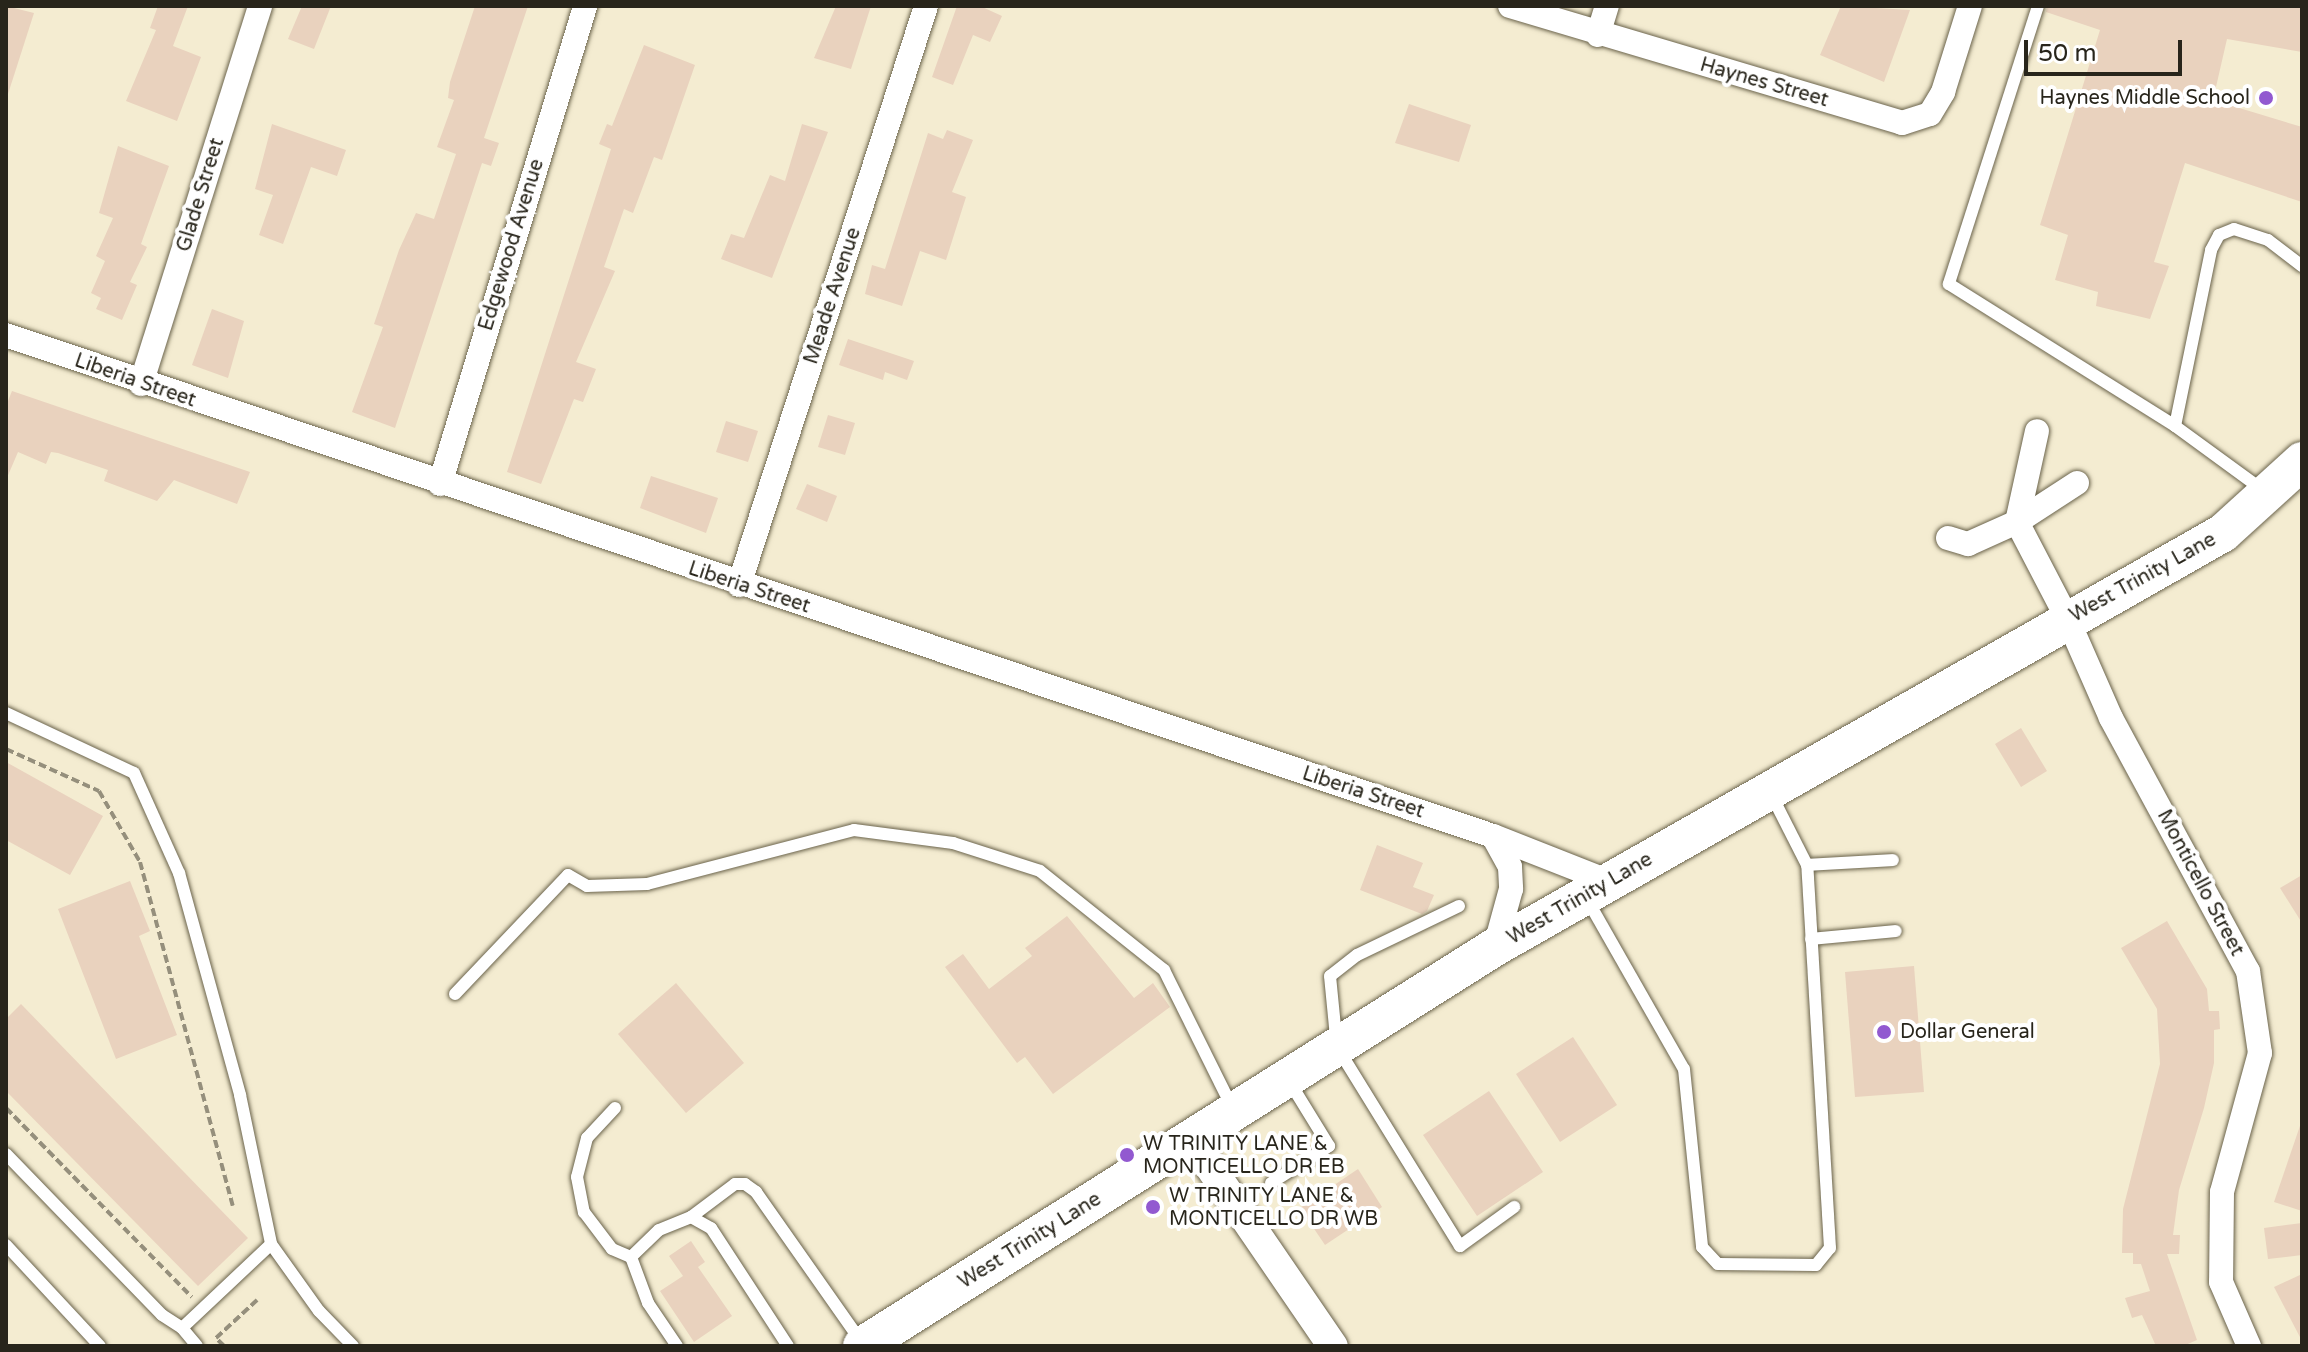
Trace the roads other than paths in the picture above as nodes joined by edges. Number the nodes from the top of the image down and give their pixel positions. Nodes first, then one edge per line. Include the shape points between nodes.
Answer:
1 (260, 6) edge
2 (585, 6) edge
3 (926, 6) edge
4 (1510, 6) edge
5 (1607, 6) edge
6 (1970, 6) edge
7 (2038, 6) edge
8 (1598, 35) junction
9 (2302, 266) edge
10 (6, 335) edge
11 (141, 384) junction
12 (2175, 426) junction
13 (2037, 431) dead end
14 (2302, 461) edge
15 (2077, 483) dead end
16 (440, 484) junction
17 (2270, 495) junction
18 (2017, 522) junction
19 (1948, 538) dead end
20 (739, 585) junction
21 (2068, 620) junction
22 (6, 713) edge
23 (1769, 790) junction
24 (1493, 836) junction
25 (1893, 860) dead end
26 (1807, 865) junction
27 (1598, 889) junction
28 (1459, 906) dead end
29 (1896, 931) dead end
30 (1811, 939) junction
31 (1495, 947) junction
32 (455, 994) dead end
33 (1337, 1047) junction
34 (1287, 1079) junction
35 (615, 1108) dead end
36 (1234, 1112) junction
37 (1191, 1139) junction
38 (6, 1154) edge
39 (1271, 1183) dead end
40 (1514, 1207) dead end
41 (691, 1217) junction
42 (271, 1244) junction
43 (6, 1245) edge
44 (631, 1257) junction
45 (182, 1328) junction
46 (100, 1346) edge
47 (197, 1346) edge
48 (353, 1346) edge
49 (677, 1346) edge
50 (788, 1346) edge
51 (863, 1346) edge
52 (1333, 1346) edge
53 (2249, 1346) edge

1 - 11 street, Glade Street
2 - 16 street, Edgewood Avenue
3 - 20 street, Meade Avenue
4 - 8 street, Haynes Street
5 - 8 street
6 - 8 street, Haynes Street via 1943,92 1930,114 1902,123
7 - 12 lane via 1949,284
9 - 12 lane via 2268,240 2234,229 2219,235 2211,250
10 - 11 street, Liberia Street
11 - 16 street, Liberia Street
12 - 17 lane
13 - 18 street
14 - 17 main road, West Trinity Lane
15 - 18 street
16 - 20 street, Liberia Street
17 - 21 main road, West Trinity Lane via 2223,533
18 - 19 street via 1968,544
18 - 21 street, Monticello Street
20 - 24 street, Liberia Street
21 - 23 main road, West Trinity Lane
21 - 53 street, Monticello Street via 2111,718 2248,971 2260,1053 2222,1192 2221,1282
22 - 42 lane via 134,773 179,873 240,1095
23 - 26 lane
23 - 27 main road, West Trinity Lane
24 - 27 street, Liberia Street
24 - 31 street via 1510,867 1511,889
25 - 26 lane
26 - 30 lane
27 - 30 lane via 1684,1069 1702,1247 1718,1264 1816,1265 1830,1248
27 - 31 main road, West Trinity Lane
28 - 33 lane via 1357,955 1330,976
29 - 30 lane
31 - 33 main road, West Trinity Lane
32 - 36 lane via 568,875 587,886 647,884 854,830 953,843 1040,871 1164,970
33 - 34 main road, West Trinity Lane
33 - 40 lane via 1460,1246
34 - 36 main road, West Trinity Lane
34 - 39 lane via 1329,1146
35 - 44 lane via 587,1138 577,1177 584,1212 600,1237
36 - 37 main road, West Trinity Lane
37 - 51 main road, West Trinity Lane
37 - 52 street
38 - 45 lane via 162,1315
41 - 44 lane via 659,1230
41 - 50 lane via 711,1228
41 - 51 lane via 735,1184 756,1192
42 - 45 lane
42 - 48 lane via 319,1311
43 - 46 lane
44 - 49 lane via 648,1303
45 - 47 lane

